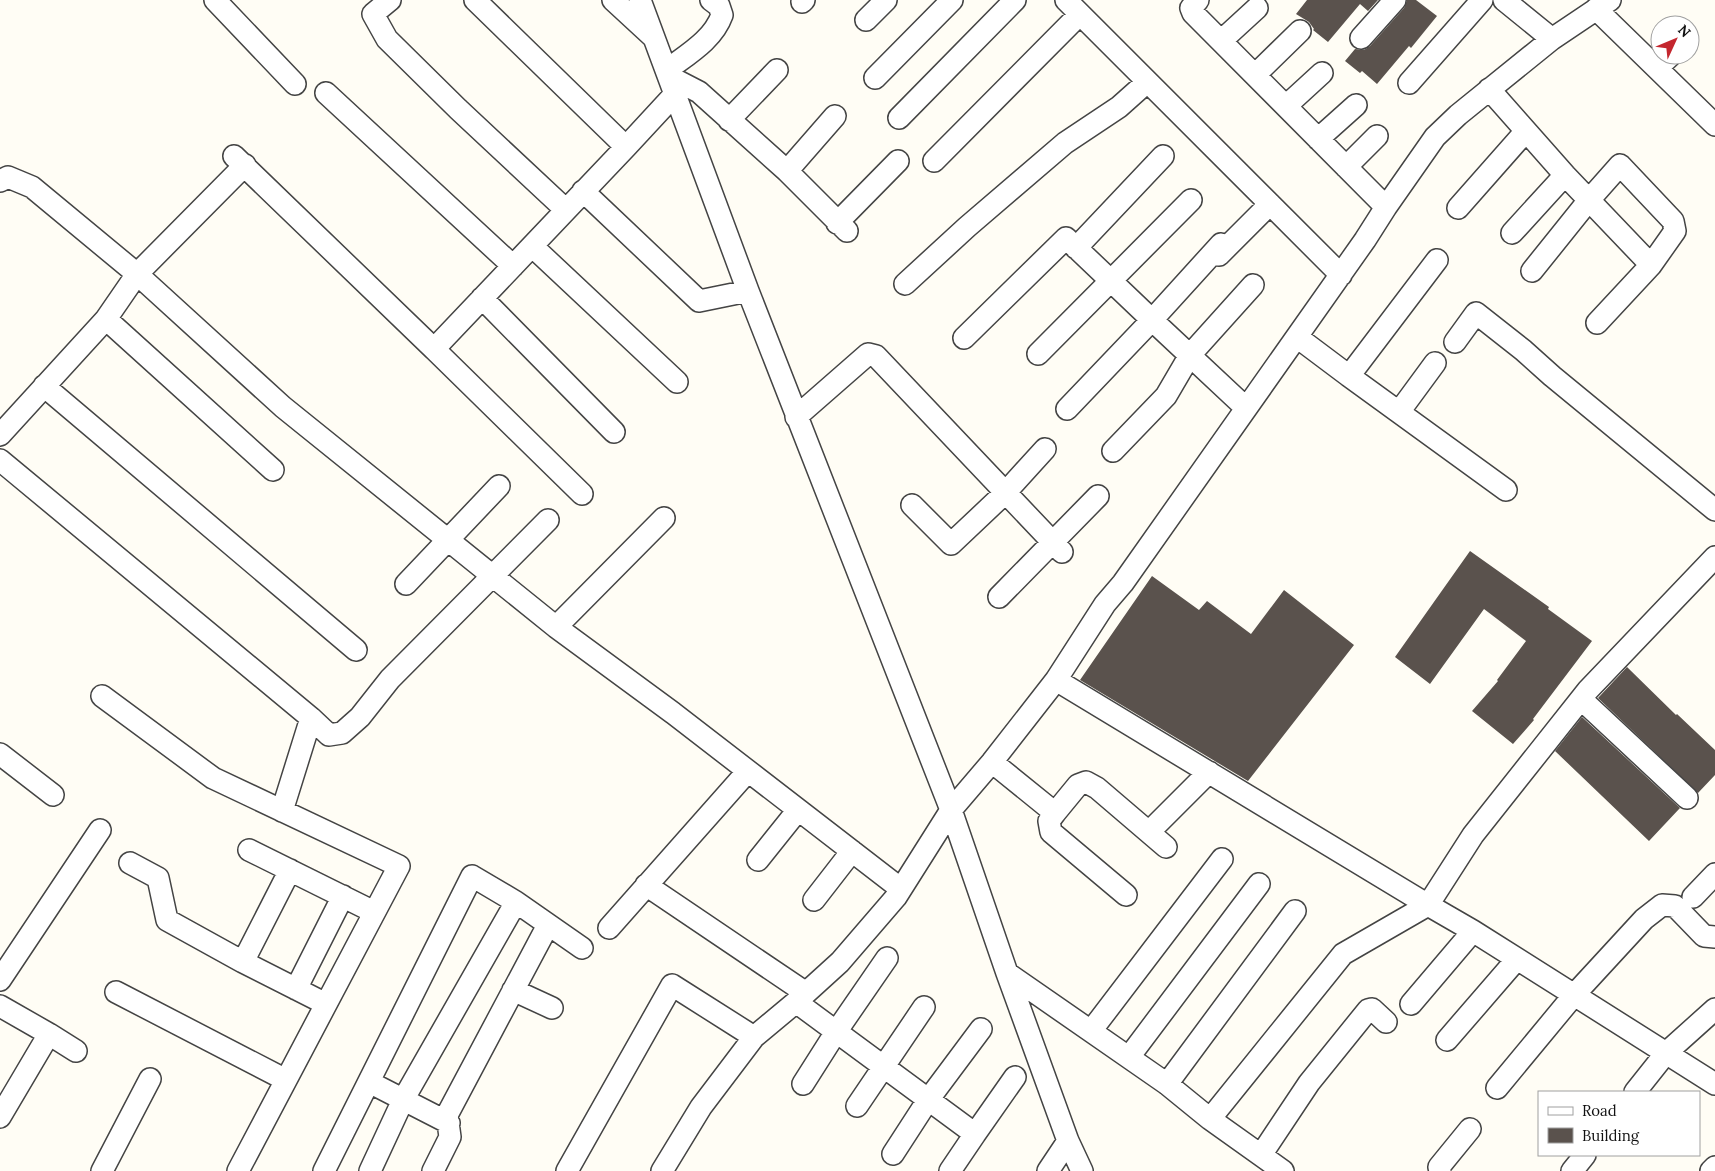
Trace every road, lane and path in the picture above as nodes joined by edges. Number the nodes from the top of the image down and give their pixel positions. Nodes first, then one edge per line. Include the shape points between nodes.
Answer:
1 (215, 0) edge
2 (390, 0) edge
3 (475, 0) edge
4 (613, 0) edge
5 (640, 0) edge
6 (712, 0) edge
7 (886, 0) edge
8 (952, 0) edge
9 (1015, 0) edge
10 (1198, 0) edge
11 (1394, 0) edge
12 (1482, 0) edge
13 (1504, 0) edge
14 (1603, 5) edge
15 (1073, 7) edge
16 (1257, 8) dead end
17 (866, 20) dead end
18 (1300, 31) dead end
19 (654, 38) junction
20 (1361, 38) dead end
21 (1552, 39) junction
22 (1222, 41) junction
23 (1650, 49) edge
24 (1667, 65) edge
25 (777, 70) dead end
26 (1322, 73) dead end
27 (1255, 75) junction
28 (875, 78) dead end
29 (671, 80) junction
30 (1147, 82) junction
31 (1409, 83) dead end
32 (296, 84) dead end
33 (1490, 89) junction
34 (326, 94) dead end
35 (1356, 105) dead end
36 (1286, 106) junction
37 (835, 116) dead end
38 (1712, 117) edge
39 (899, 118) dead end
40 (729, 120) junction
41 (1526, 131) junction
42 (1377, 136) dead end
43 (1318, 139) junction
44 (626, 147) junction
45 (1163, 156) dead end
46 (898, 161) dead end
47 (934, 161) dead end
48 (1346, 167) junction
49 (787, 171) junction
50 (1565, 175) junction
51 (0, 181) edge
52 (583, 192) junction
53 (1191, 200) dead end
54 (1589, 200) junction
55 (1270, 204) junction
56 (1386, 207) junction
57 (1458, 208) dead end
58 (566, 210) junction
59 (1512, 233) dead end
60 (532, 246) junction
61 (1076, 248) junction
62 (1437, 260) dead end
63 (1651, 265) junction
64 (513, 266) junction
65 (1532, 271) dead end
66 (137, 274) junction
67 (1341, 275) junction
68 (1111, 280) junction
69 (904, 284) dead end
70 (1253, 285) dead end
71 (748, 291) junction
72 (482, 298) junction
73 (106, 319) junction
74 (1152, 320) junction
75 (1597, 323) dead end
76 (1297, 337) junction
77 (964, 338) dead end
78 (1455, 342) dead end
79 (434, 349) junction
80 (1038, 354) dead end
81 (1190, 355) junction
82 (1435, 363) dead end
83 (1349, 376) junction
84 (677, 382) dead end
85 (44, 386) junction
86 (1246, 408) junction
87 (1067, 409) dead end
88 (1399, 412) junction
89 (796, 417) junction
90 (614, 432) dead end
91 (0, 435) edge
92 (1045, 449) dead end
93 (1113, 451) dead end
94 (0, 460) edge
95 (273, 470) dead end
96 (499, 486) dead end
97 (1506, 490) dead end
98 (1005, 493) junction
99 (582, 494) dead end
100 (1098, 496) dead end
101 (912, 505) dead end
102 (1715, 510) edge
103 (664, 518) dead end
104 (548, 520) dead end
105 (449, 539) junction
106 (1057, 547) junction
107 (1712, 566) edge
108 (494, 576) junction
109 (406, 584) dead end
110 (999, 597) dead end
111 (556, 627) junction
112 (356, 650) dead end
113 (1056, 680) junction
114 (102, 696) dead end
115 (1581, 699) junction
116 (311, 718) junction
117 (0, 754) edge
118 (992, 762) junction
119 (748, 771) junction
120 (1208, 772) junction
121 (53, 795) dead end
122 (1687, 798) dead end
123 (798, 810) junction
124 (951, 810) junction
125 (282, 811) junction
126 (1055, 813) junction
127 (100, 830) dead end
128 (1148, 832) junction
129 (1166, 847) dead end
130 (249, 850) dead end
131 (852, 851) junction
132 (758, 860) dead end
133 (1222, 860) dead end
134 (130, 863) dead end
135 (290, 870) junction
136 (1715, 874) edge
137 (1259, 884) dead end
138 (646, 885) junction
139 (901, 889) junction
140 (1126, 895) dead end
141 (343, 896) junction
142 (1693, 897) dead end
143 (814, 900) dead end
144 (516, 902) junction
145 (1428, 905) junction
146 (1295, 911) dead end
147 (374, 912) junction
148 (548, 925) junction
149 (609, 928) dead end
150 (1473, 931) junction
151 (1715, 937) edge
152 (582, 948) dead end
153 (887, 958) dead end
154 (1517, 959) junction
155 (243, 962) junction
156 (1007, 973) junction
157 (0, 980) edge
158 (296, 989) junction
159 (514, 990) junction
160 (116, 992) dead end
161 (1574, 995) junction
162 (801, 997) junction
163 (326, 1004) junction
164 (1411, 1004) dead end
165 (0, 1006) edge
166 (924, 1007) dead end
167 (552, 1008) dead end
168 (1715, 1009) edge
169 (1386, 1022) dead end
170 (981, 1029) dead end
171 (1091, 1031) junction
172 (836, 1032) junction
173 (49, 1034) junction
174 (754, 1037) junction
175 (1447, 1040) dead end
176 (76, 1051) dead end
177 (1666, 1053) junction
178 (1129, 1057) junction
179 (884, 1066) junction
180 (1015, 1077) dead end
181 (150, 1079) dead end
182 (286, 1080) junction
183 (368, 1082) junction
184 (803, 1084) dead end
185 (1167, 1084) junction
186 (1715, 1084) edge
187 (1497, 1088) dead end
188 (1636, 1091) edge
189 (403, 1100) junction
190 (928, 1100) junction
191 (856, 1106) dead end
192 (0, 1118) edge
193 (1210, 1119) junction
194 (448, 1123) junction
195 (1470, 1129) dead end
196 (975, 1134) junction
197 (1068, 1141) junction
198 (893, 1154) dead end
199 (1261, 1155) junction
200 (1584, 1156) edge
201 (1715, 1167) edge
202 (102, 1171) edge
203 (238, 1171) edge
204 (324, 1171) edge
205 (370, 1171) edge
206 (433, 1171) edge
207 (567, 1171) edge
208 (662, 1171) edge
209 (950, 1171) edge
210 (1048, 1171) edge
211 (1082, 1171) edge
212 (1283, 1171) edge
213 (1440, 1171) edge
214 (1572, 1171) edge
215 (1711, 1171) edge

1 - 32 street
2 - 58 street via 373,14 386,39
3 - 44 street
4 - 19 street
5 - 19 street
6 - 29 street via 722,15 719,25
7 - 17 street
8 - 28 street
9 - 39 street
10 - 22 street via 1191,8 1193,13
11 - 20 street
12 - 31 street
13 - 21 street
14 - 21 street
14 - 23 street
15 - 30 street
15 - 47 street
16 - 22 street
18 - 27 street
19 - 29 street
21 - 33 street
22 - 27 street
24 - 38 street
25 - 40 street
26 - 36 street
27 - 36 street
29 - 40 street via 699,92
29 - 44 street
29 - 71 street
30 - 55 street
30 - 69 street via 1119,107 1065,143
33 - 41 street
33 - 56 street via 1435,137
34 - 64 street
35 - 43 street
36 - 43 street
37 - 49 street
40 - 49 street
41 - 50 street
41 - 57 street
42 - 48 street
43 - 48 street
44 - 52 street
45 - 61 street
46 - 49 street via 842,227
48 - 56 street
50 - 54 street
50 - 59 street
51 - 66 street via 8,177 32,186
52 - 58 street
52 - 71 street via 700,301
53 - 68 street
54 - 63 street
54 - 63 street via 1620,165 1672,221 1675,230
54 - 65 street
55 - 67 street
55 - 74 street
56 - 67 street
58 - 60 street
60 - 64 street
60 - 84 street
61 - 68 street
61 - 77 street via 1066,238
62 - 83 street
63 - 75 street
64 - 72 street
66 - 73 street
66 - 79 street via 239,161
66 - 105 street via 283,407
67 - 76 street
68 - 74 street
68 - 80 street
70 - 81 street
71 - 89 street
72 - 79 street
72 - 90 street
73 - 85 street
73 - 95 street
74 - 81 street
74 - 87 street
76 - 83 street
76 - 86 street
78 - 102 street via 1476,313
79 - 99 street
81 - 86 street
81 - 93 street via 1166,396
82 - 88 street
83 - 88 street
85 - 91 street
85 - 112 street
86 - 113 street via 1105,604
88 - 97 street
89 - 98 street via 868,354 876,356
89 - 124 street
92 - 98 street
94 - 116 street
96 - 105 street
98 - 101 street via 951,544
98 - 106 street
100 - 106 street
103 - 111 street
104 - 108 street
105 - 108 street
105 - 109 street
106 - 110 street
107 - 115 street
108 - 111 street
108 - 116 street via 390,679 360,717 342,733 329,735
111 - 119 street
113 - 118 street
113 - 120 street
114 - 125 street via 213,778
115 - 122 street
115 - 145 street via 1472,836
116 - 125 street
117 - 121 street
118 - 124 street
118 - 126 street
119 - 123 street
119 - 138 street
120 - 128 street
120 - 145 street
123 - 131 street
123 - 132 street
124 - 139 street
124 - 156 street
125 - 147 street via 399,866
126 - 128 street via 1078,785 1086,782
126 - 140 street via 1050,821 1052,832
127 - 157 street
128 - 129 street
130 - 135 street
131 - 139 street
131 - 143 street
133 - 171 street
134 - 155 street via 158,878 167,920
135 - 141 street
135 - 155 street
136 - 142 street
137 - 178 street
138 - 149 street
138 - 162 street
139 - 162 street via 840,962
141 - 147 street
141 - 158 street
144 - 148 street
144 - 183 street via 472,876
144 - 189 street
145 - 150 street
145 - 193 street via 1343,954
146 - 185 street
147 - 163 street
148 - 152 street
148 - 159 street
150 - 154 street
150 - 164 street
151 - 161 street via 1704,936 1675,906 1662,905 1644,919
153 - 172 street
154 - 161 street
154 - 175 street
155 - 158 street
156 - 171 street
156 - 197 street
158 - 163 street
159 - 167 street
159 - 194 street via 447,1114
160 - 182 street
161 - 177 street
161 - 187 street
162 - 172 street
162 - 174 street
163 - 182 street
165 - 173 street
166 - 179 street
168 - 177 street
169 - 199 street via 1372,1009 1368,1010 1309,1083
170 - 190 street
171 - 178 street
172 - 179 street
172 - 184 street
173 - 176 street
173 - 192 street
174 - 207 street via 672,985
174 - 208 street via 702,1106
177 - 186 street
177 - 188 street
178 - 185 street
179 - 190 street
179 - 191 street
180 - 196 street
181 - 202 street
182 - 203 street
183 - 189 street
183 - 204 street
185 - 193 street
189 - 194 street
189 - 205 street
190 - 196 street
190 - 198 street
193 - 199 street
194 - 206 street via 450,1137
195 - 213 street via 1439,1167
196 - 209 street
197 - 210 street
197 - 211 street
199 - 212 street
200 - 214 street
201 - 215 street

